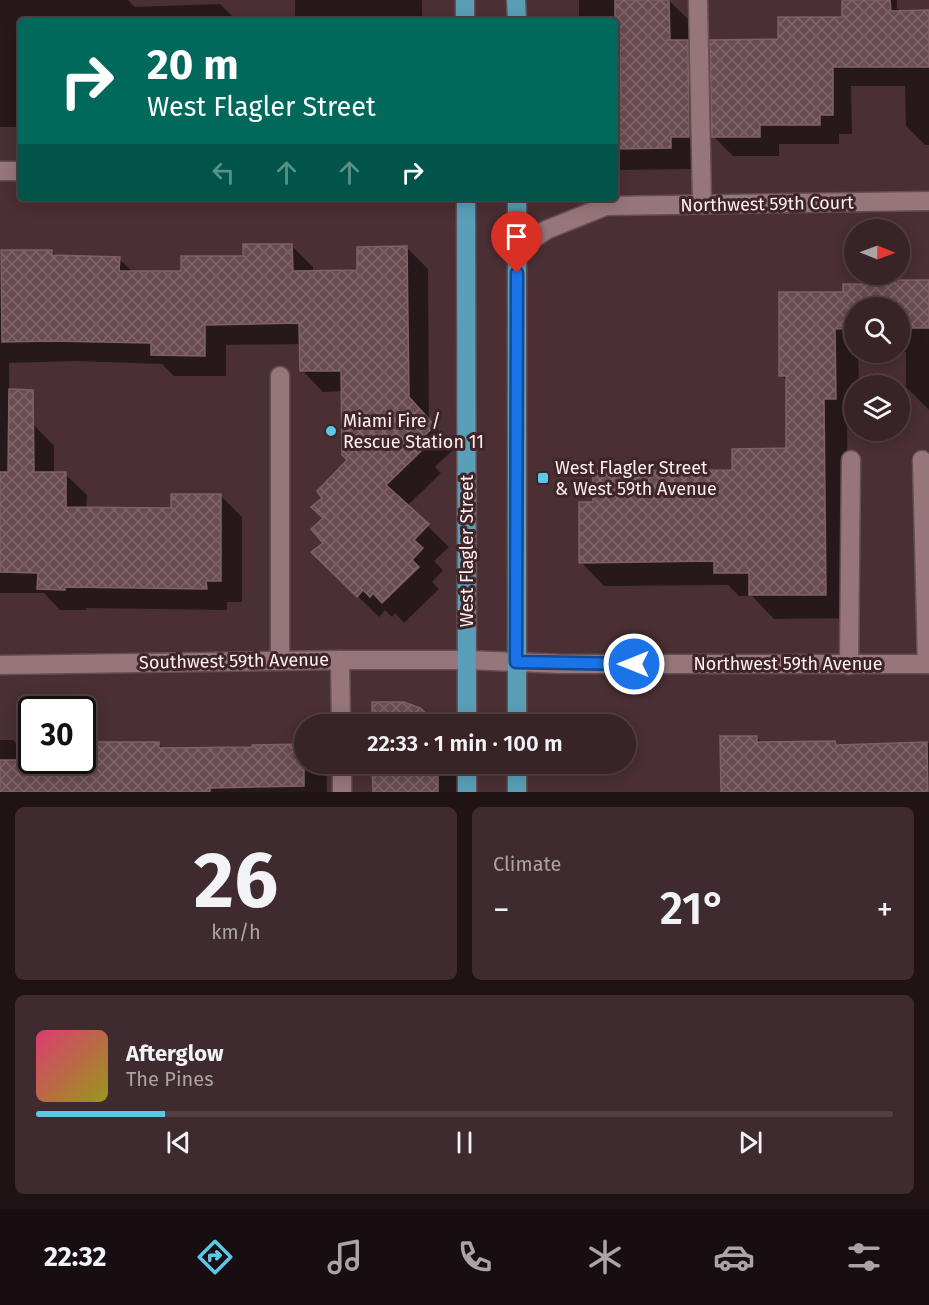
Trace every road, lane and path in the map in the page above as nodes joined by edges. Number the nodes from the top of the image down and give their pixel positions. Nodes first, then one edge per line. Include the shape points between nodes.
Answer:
1 (465, 0) edge
2 (516, 0) edge
3 (698, 0) edge
4 (465, 18) edge
5 (516, 18) edge
6 (0, 171) edge
7 (18, 171) edge
8 (463, 201) edge
9 (517, 201) edge
10 (929, 201) edge
11 (598, 202) edge
12 (702, 205) junction
13 (518, 250) junction
14 (280, 376) dead end
15 (851, 460) dead end
16 (922, 460) dead end
17 (340, 660) junction
18 (467, 660) junction
19 (280, 661) junction
20 (516, 662) junction
21 (928, 664) edge
22 (0, 665) edge
23 (849, 665) junction
24 (341, 714) edge
25 (467, 714) edge
26 (517, 714) edge
27 (342, 774) edge
28 (467, 774) edge
29 (517, 774) edge
30 (342, 792) edge
31 (467, 792) edge
32 (517, 792) edge

1 - 4 main road
2 - 5 main road
3 - 12 street
6 - 7 street
8 - 18 main road, West Flagler Street
9 - 13 main road
10 - 12 street, Northwest 59th Court
11 - 12 street, Northwest 59th Court
11 - 13 street, Northwest 59th Court
13 - 20 main road
14 - 19 street
15 - 23 street
16 - 21 street
17 - 18 street, Southwest 59th Avenue
17 - 19 street, Southwest 59th Avenue
17 - 24 street
18 - 20 street, Northwest 59th Avenue
18 - 25 main road, West Flagler Street
19 - 22 street, Southwest 59th Avenue
20 - 23 street, Northwest 59th Avenue
20 - 26 main road
21 - 23 street, Northwest 59th Avenue
27 - 30 street
28 - 31 main road
29 - 32 main road

